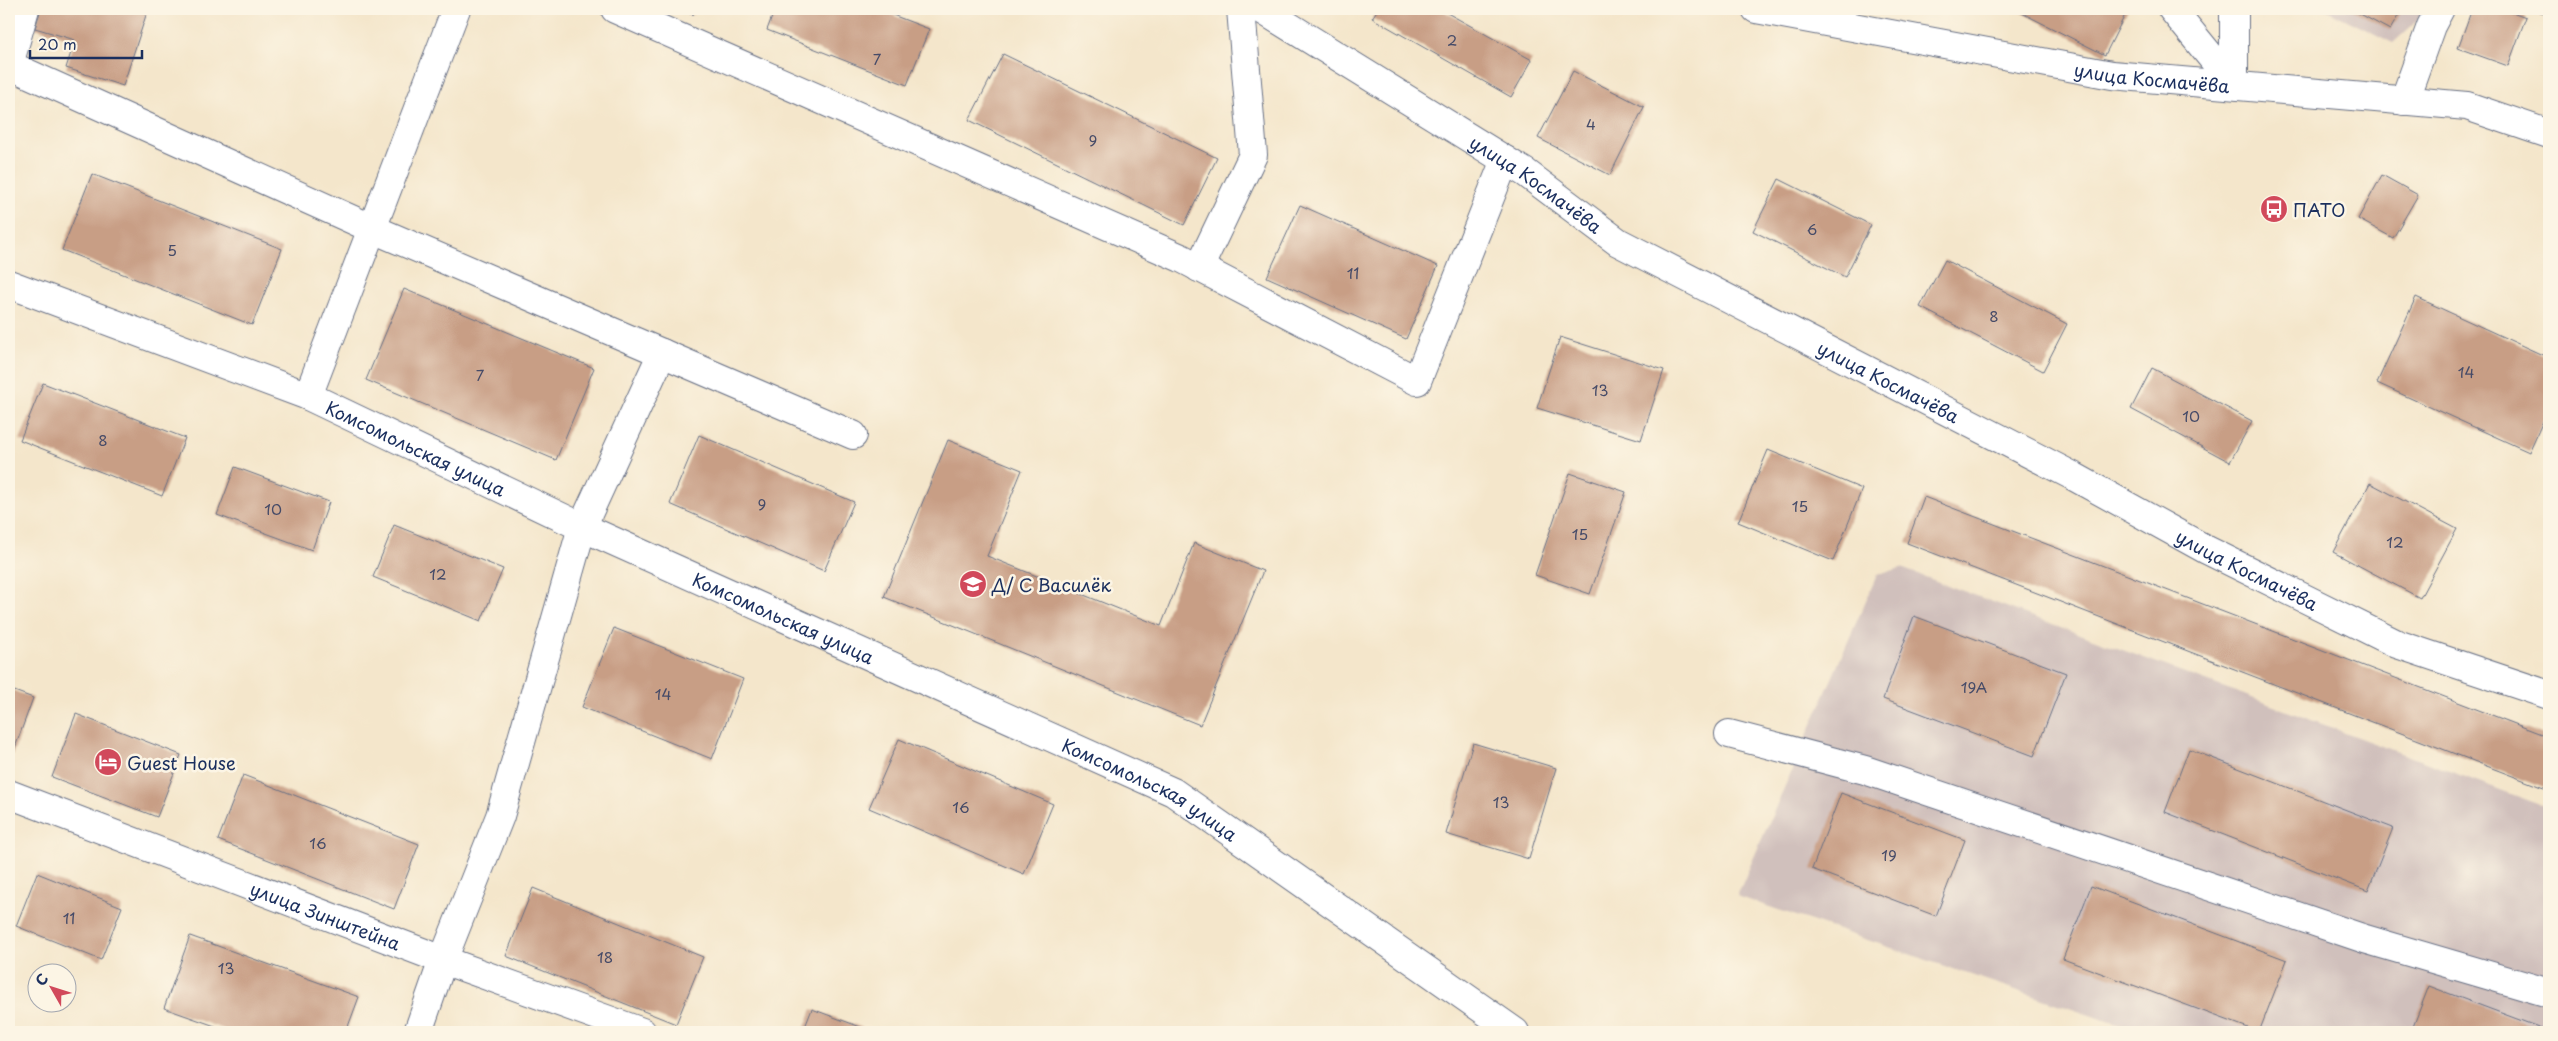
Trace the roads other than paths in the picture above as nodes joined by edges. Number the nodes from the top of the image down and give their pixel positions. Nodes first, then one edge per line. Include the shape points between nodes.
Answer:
1 (25, 9) edge
2 (456, 9) edge
3 (615, 9) edge
4 (1241, 9) edge
5 (1261, 9) edge
6 (1756, 9) edge
7 (2172, 9) edge
8 (2234, 9) edge
9 (2440, 9) edge
10 (9, 65) edge
11 (2234, 86) junction
12 (2404, 101) junction
13 (2549, 134) edge
14 (1505, 160) junction
15 (373, 229) junction
16 (1199, 268) junction
17 (9, 284) edge
18 (662, 352) junction
19 (308, 396) junction
20 (854, 435) dead end
21 (582, 527) junction
22 (2549, 695) edge
23 (1729, 734) dead end
24 (9, 794) edge
25 (443, 960) junction
26 (2549, 993) edge
27 (418, 1032) edge
28 (642, 1032) edge
29 (1515, 1032) edge

1 - 10 street
2 - 15 street
3 - 16 street
4 - 16 street via 1253,155
5 - 14 street, улица Космачёва
6 - 11 street, улица Космачёва via 2112,75
7 - 11 street
8 - 11 street
9 - 12 street
10 - 15 street
11 - 12 street, улица Космачёва
12 - 13 street, улица Космачёва via 2466,106
14 - 16 street via 1417,382
14 - 22 street, улица Космачёва via 1618,242 2073,476 2207,550 2396,644
15 - 18 street
15 - 19 street
17 - 19 street, Комсомольская улица
18 - 20 street
18 - 21 street
19 - 21 street, Комсомольская улица
21 - 25 street via 500,816
21 - 29 street, Комсомольская улица via 1173,792
23 - 26 street via 1865,770 2365,939
24 - 25 street, улица Зинштейна
25 - 27 street
25 - 28 street, улица Зинштейна

